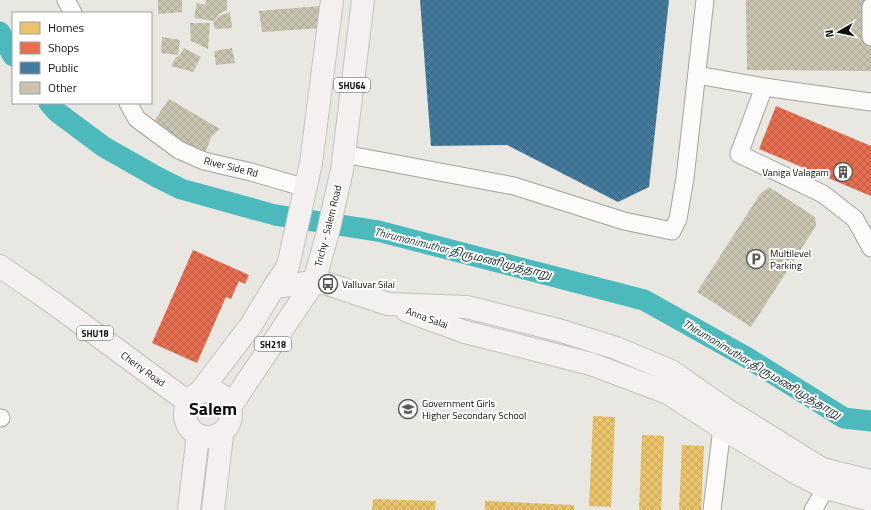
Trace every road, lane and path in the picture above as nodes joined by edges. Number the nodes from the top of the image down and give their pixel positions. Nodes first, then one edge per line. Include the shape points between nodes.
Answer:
1 (66, 0) edge
2 (332, 0) edge
3 (363, 0) edge
4 (705, 0) edge
5 (871, 7) edge
6 (72, 12) edge
7 (871, 37) edge
8 (697, 75) junction
9 (764, 87) junction
10 (871, 102) edge
11 (129, 104) edge
12 (343, 162) junction
13 (306, 188) junction
14 (871, 248) edge
15 (0, 266) edge
16 (314, 282) junction
17 (274, 287) junction
18 (388, 304) junction
19 (194, 397) junction
20 (230, 407) junction
21 (722, 428) junction
22 (222, 435) junction
23 (198, 436) junction
24 (871, 481) edge
25 (826, 488) junction
26 (871, 500) edge
27 (189, 510) edge
28 (213, 510) edge
29 (712, 510) edge
30 (813, 510) edge

1 - 6 street
2 - 13 main road
3 - 12 main road, SHU64
4 - 8 street
5 - 7 street
8 - 9 street
8 - 12 street via 685,178 678,219 672,231 624,221 514,186
9 - 10 street
9 - 14 street via 739,154 823,194 855,219
11 - 13 street, River Side Rd via 137,119 179,150 204,161
12 - 16 main road, Trichy - Salem Road / SHU64
13 - 17 main road via 288,266
15 - 19 main road, Cherry Road / SHU18
16 - 17 main road
16 - 18 main road via 328,284
16 - 20 main road, SH218
17 - 19 main road via 251,325
18 - 21 main road, Anna Salai via 465,332 598,366 668,393
18 - 24 main road via 467,307 616,348 671,371 822,469
19 - 20 main road via 208,391 215,392 222,395
19 - 23 main road via 185,409 185,417 191,431
20 - 22 main road via 232,416
21 - 25 main road, Anna Salai
21 - 29 street
22 - 23 main road via 213,438
22 - 28 main road
23 - 27 main road
25 - 26 main road, Anna Salai
25 - 30 street

